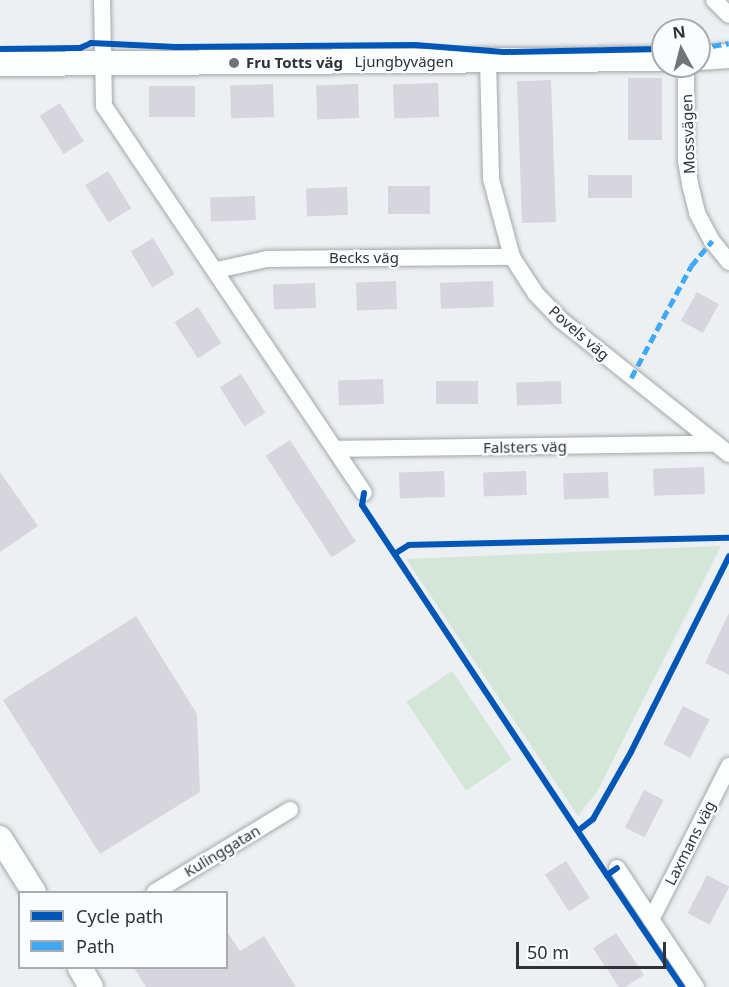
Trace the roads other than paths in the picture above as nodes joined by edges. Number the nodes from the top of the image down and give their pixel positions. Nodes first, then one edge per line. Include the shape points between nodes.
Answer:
1 (102, 0) edge
2 (714, 0) edge
3 (729, 15) edge
4 (729, 56) edge
5 (711, 57) edge
6 (651, 59) edge
7 (488, 61) junction
8 (0, 64) edge
9 (102, 64) junction
10 (686, 78) edge
11 (512, 257) junction
12 (729, 262) edge
13 (217, 270) junction
14 (335, 449) junction
15 (722, 449) edge
16 (364, 494) dead end
17 (729, 766) edge
18 (290, 810) dead end
19 (0, 838) edge
20 (617, 868) dead end
21 (33, 891) edge
22 (157, 891) edge
23 (651, 920) junction
24 (81, 969) edge
25 (91, 987) edge
26 (696, 987) edge

1 - 9 street
2 - 3 street
4 - 5 street
6 - 7 street, Ljungbyvägen
7 - 9 street, Ljungbyvägen
7 - 11 street, Povels väg via 491,179
8 - 9 street, Ljungbyvägen
9 - 13 street via 104,106
10 - 12 street, Mossvägen via 686,161 690,184 697,213
11 - 13 street, Becks väg via 267,259
11 - 15 street, Povels väg via 536,294 561,321
13 - 14 street
14 - 15 street, Falsters väg
14 - 16 street
17 - 23 street, Laxmans väg
18 - 22 street, Kulinggatan
19 - 21 street
20 - 23 street
23 - 26 street
24 - 25 street

